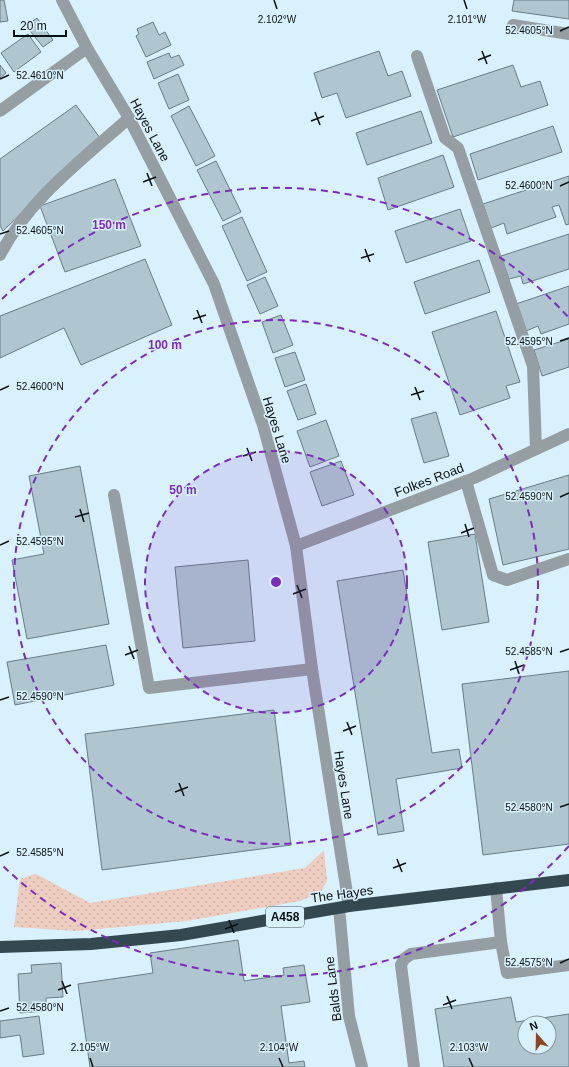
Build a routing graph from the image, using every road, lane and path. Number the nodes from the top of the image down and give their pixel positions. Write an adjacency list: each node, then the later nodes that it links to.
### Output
1 (62, 0): 4 (street, Hayes Lane)
2 (513, 25): 3 (street)
3 (569, 34)
4 (87, 48): 6 (street); 7 (street, Hayes Lane)
5 (417, 56): 10 (street)
6 (0, 111)
7 (129, 118): 8 (street); 13 (street, Hayes Lane)
8 (0, 256)
9 (569, 434): 10 (street, Folkes Road)
10 (536, 449): 11 (street, Folkes Road)
11 (466, 481): 13 (street, Folkes Road); 14 (street)
12 (114, 495): 15 (street)
13 (296, 546): 15 (street, Hayes Lane)
14 (569, 559)
15 (312, 669): 18 (street, Hayes Lane)
16 (569, 880): 17 (highway, The Hayes / A458)
17 (496, 888): 18 (highway, The Hayes / A458); 19 (street)
18 (344, 907): 20 (highway, The Hayes / A458); 22 (street, Balds Lane)
19 (500, 942): 21 (street); 23 (street)
20 (0, 948)
21 (569, 965)
22 (362, 1067)
23 (414, 1067)

